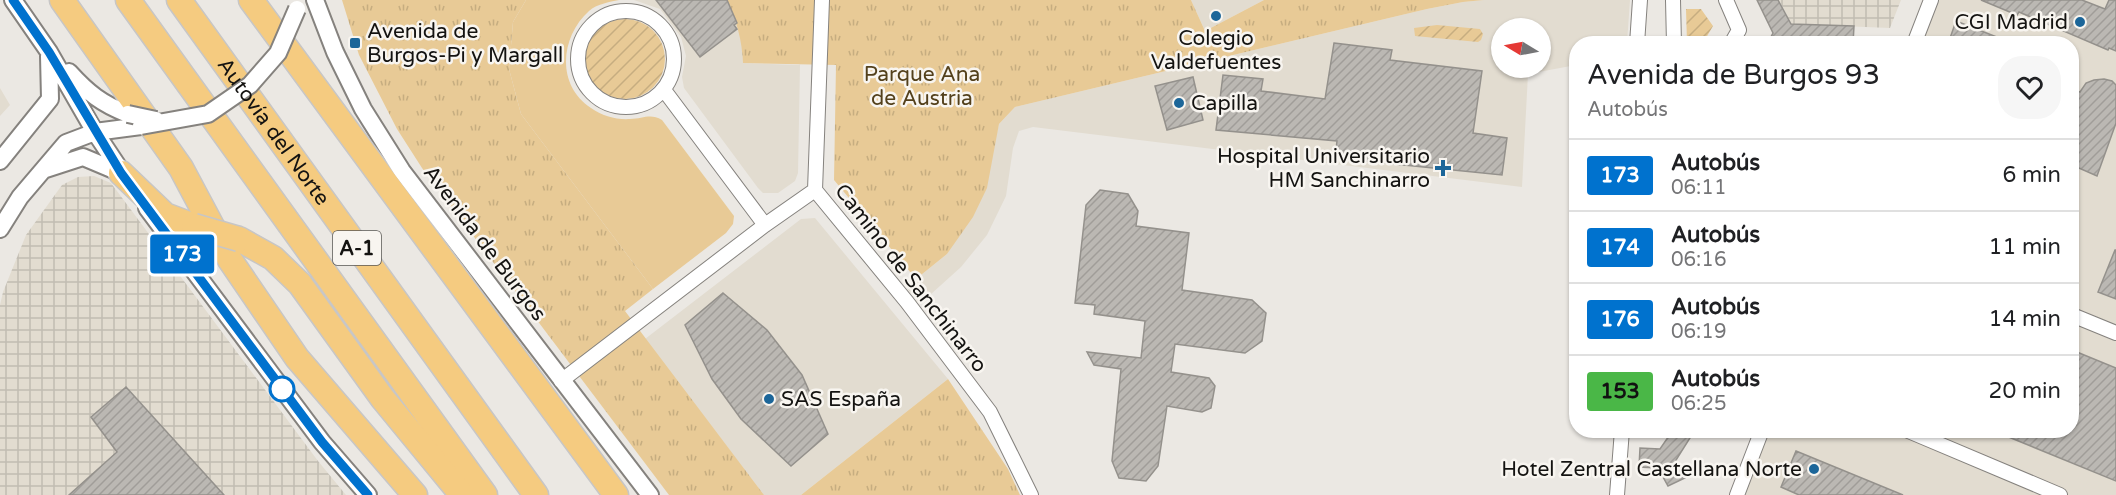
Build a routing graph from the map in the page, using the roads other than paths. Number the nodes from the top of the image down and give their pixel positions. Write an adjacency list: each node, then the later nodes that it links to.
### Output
1 (13, 0): 17 (street)
2 (62, 0): 34 (highway)
3 (128, 0): 36 (highway, Autovía del Norte / A-1)
4 (179, 0): 37 (highway, Autovía del Norte / A-1)
5 (251, 0): 38 (highway)
6 (315, 0): 29 (street, Avenida de Burgos)
7 (822, 0): 24 (street, Camino de Sanchinarro)
8 (1640, 0): 13 (street)
9 (1672, 0): 14 (street)
10 (1726, 0): 15 (street)
11 (1931, 0): 16 (street)
12 (298, 4): 19 (street, bridge)
13 (1638, 36)
14 (1674, 36)
15 (1736, 36)
16 (1917, 36)
17 (49, 52): 19 (street, bridge); 20 (street); 21 (street)
18 (664, 90): 18 (street); 25 (street)
19 (169, 122): 20 (street, bridge)
20 (95, 132): 22 (street); 23 (street)
21 (0, 161)
22 (42, 170): 23 (street); 26 (street)
23 (121, 173): 33 (street); 35 (highway, bridge)
24 (815, 190): 25 (street); 40 (street, Camino de Sanchinarro)
25 (765, 225): 29 (street)
26 (0, 229)
27 (2079, 318): 28 (street)
28 (2116, 333)
29 (561, 381): 39 (street, Avenida de Burgos)
30 (1621, 438): 41 (street)
31 (1758, 438): 42 (street)
32 (1925, 438): 43 (street)
33 (368, 495)
34 (416, 495)
35 (462, 495)
36 (485, 495)
37 (536, 495)
38 (616, 495)
39 (650, 495)
40 (1030, 495)
41 (1617, 495)
42 (1737, 495)
43 (2060, 495)

